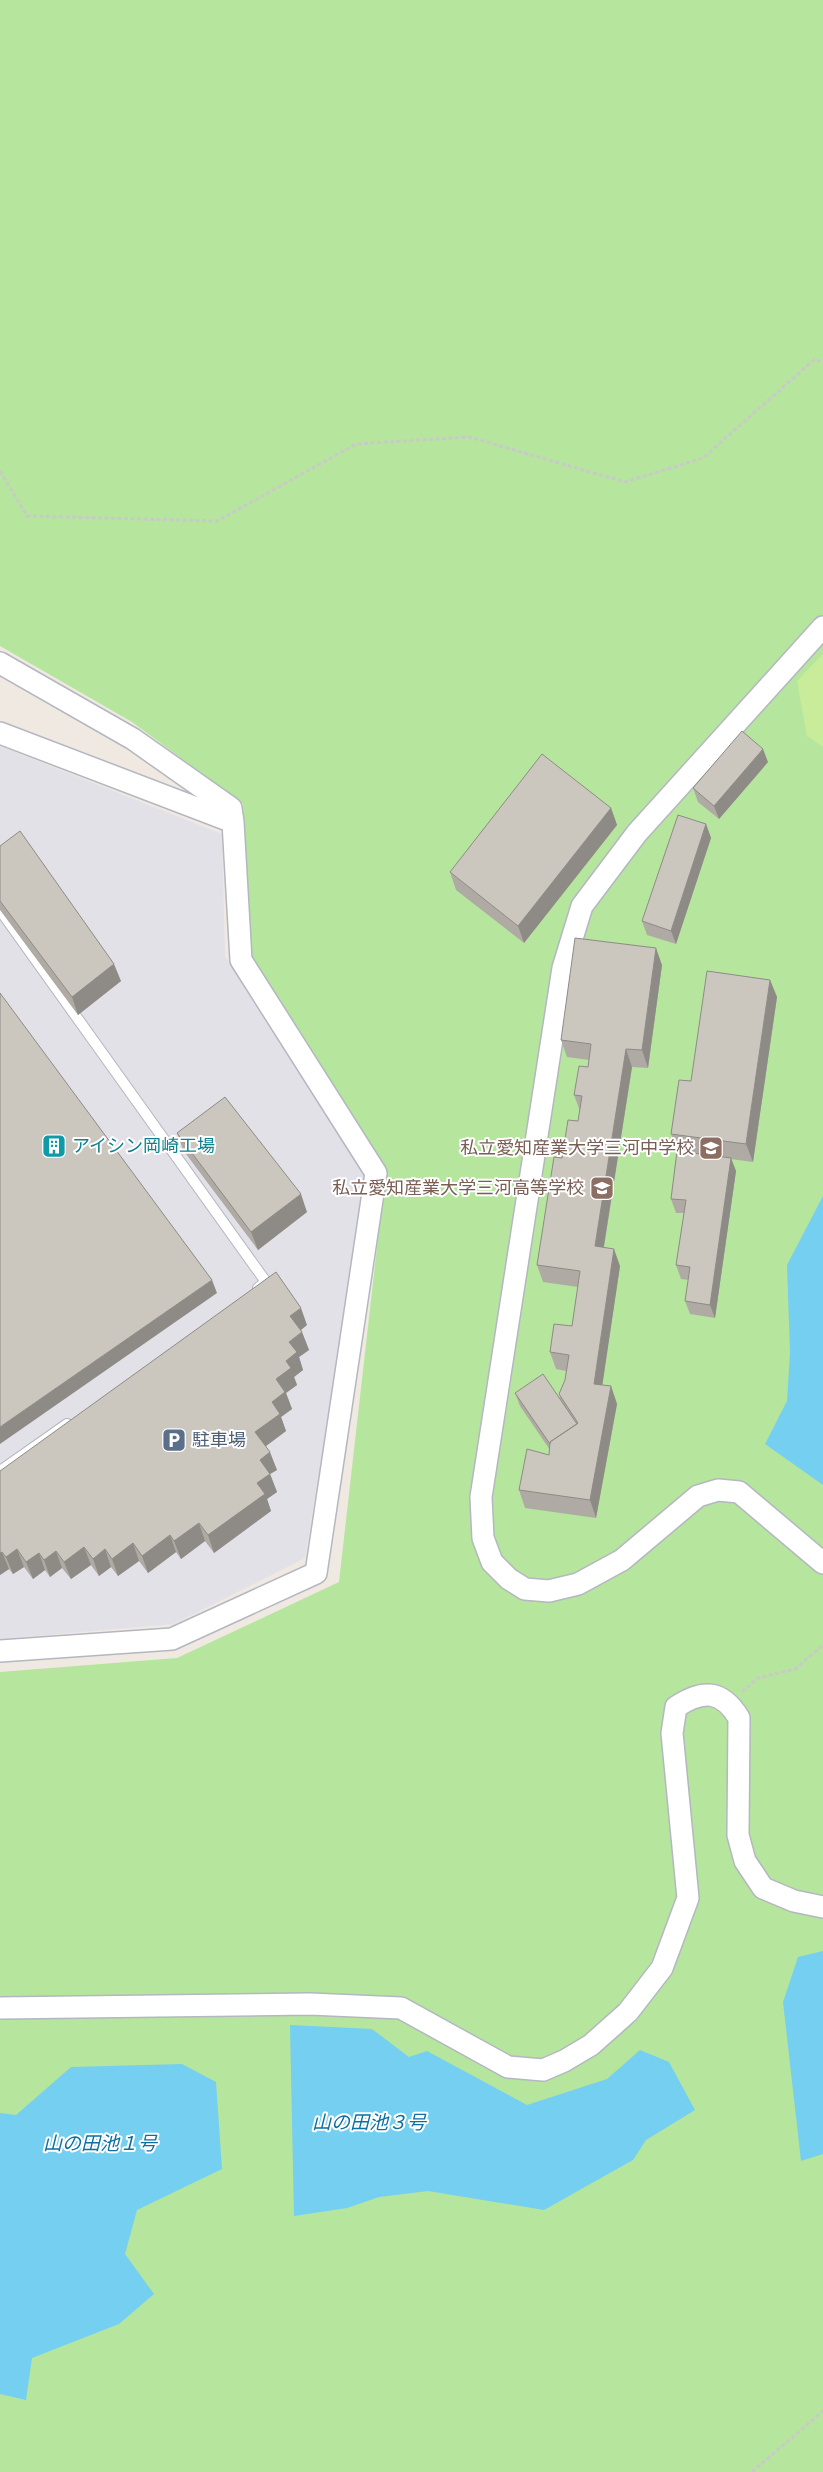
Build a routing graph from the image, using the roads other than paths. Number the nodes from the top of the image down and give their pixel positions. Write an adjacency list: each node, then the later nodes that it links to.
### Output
1 (823, 626): 9 (street)
2 (0, 663): 4 (street)
3 (0, 733): 4 (street)
4 (233, 822): 10 (street)
5 (0, 910): 6 (lane)
6 (250, 1294)
7 (73, 1419): 8 (lane)
8 (0, 1471)
9 (823, 1563)
10 (0, 1651)
11 (823, 1907): 12 (street)
12 (0, 2008)

